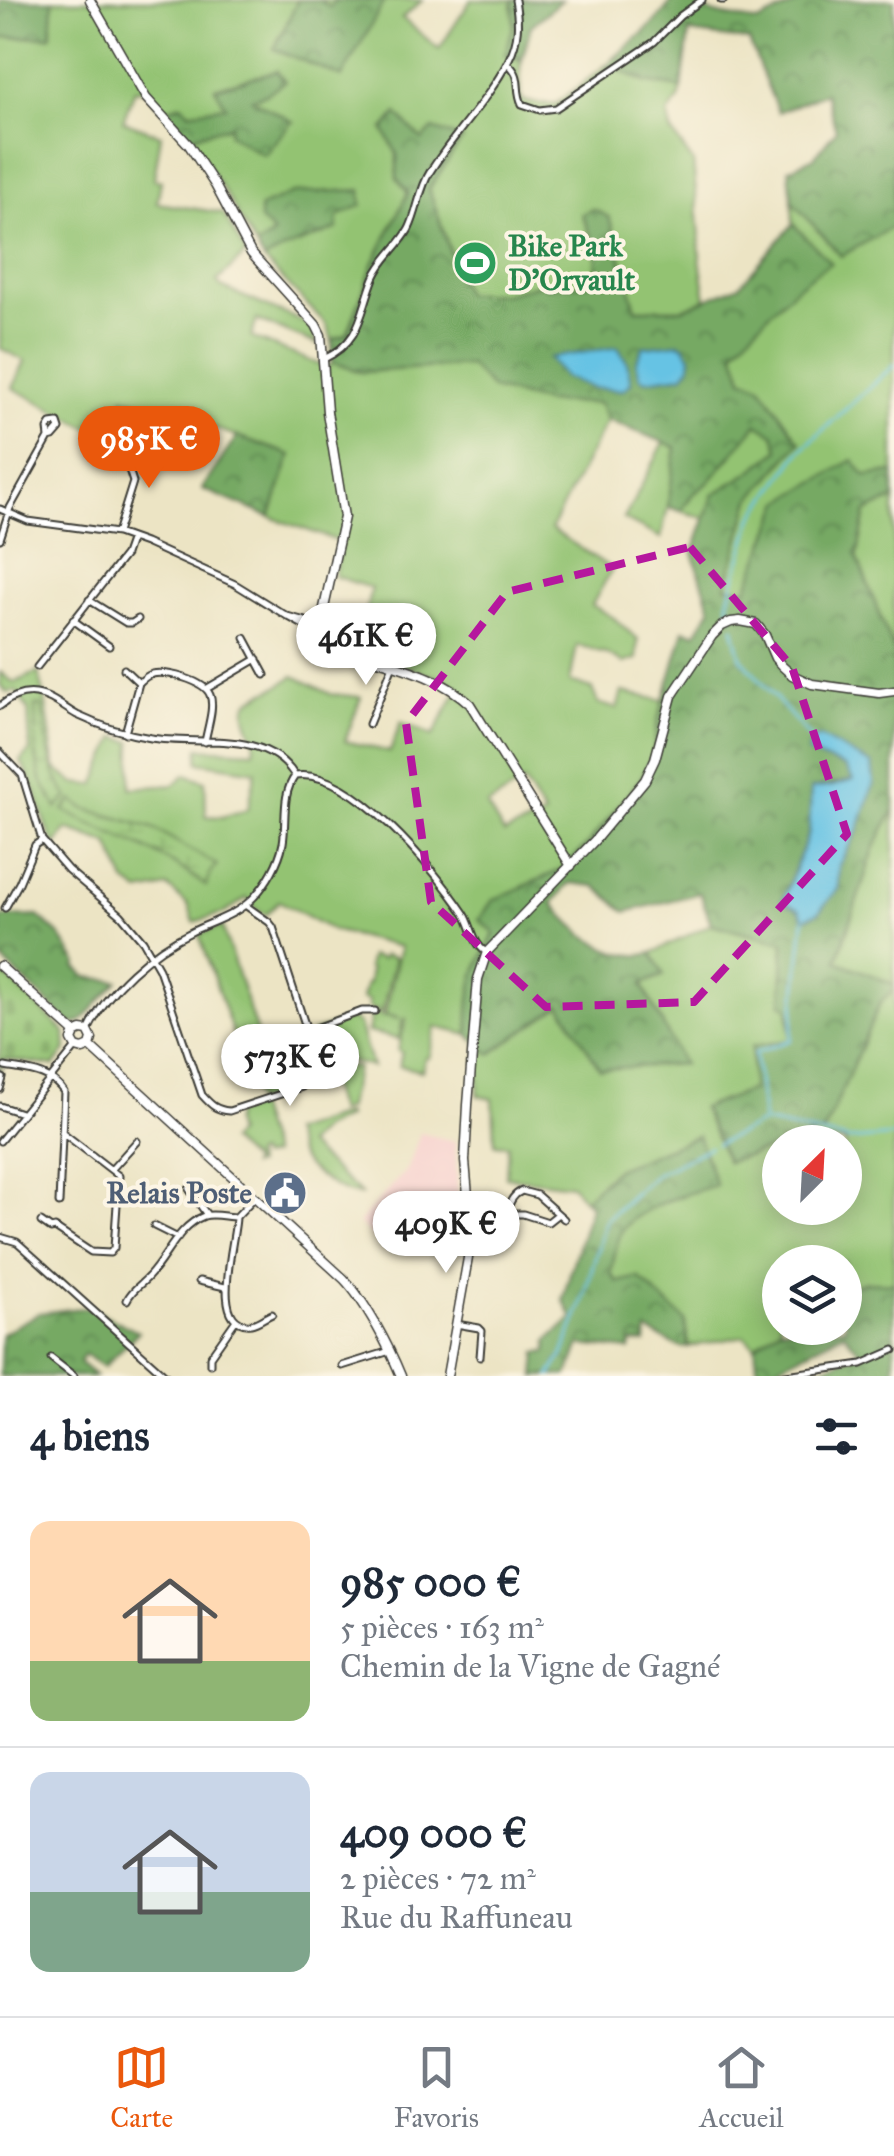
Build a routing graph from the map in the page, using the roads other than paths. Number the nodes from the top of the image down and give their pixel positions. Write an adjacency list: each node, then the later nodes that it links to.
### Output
1 (90, 0): 5 (street)
2 (515, 0): 4 (street)
3 (702, 0): 4 (street)
4 (507, 64): 5 (street)
5 (324, 359): 16 (street)
6 (49, 438): 9 (street)
7 (121, 445): 10 (street)
8 (0, 509): 9 (street)
9 (8, 513): 10 (street); 12 (street)
10 (117, 534): 11 (street)
11 (131, 538): 13 (street); 16 (street)
12 (0, 539)
13 (89, 600): 14 (street); 15 (street)
14 (73, 620): 18 (street); 21 (street)
15 (138, 620)
16 (321, 628): 20 (street)
17 (245, 638): 19 (street)
18 (109, 646)
19 (257, 660): 23 (street); 25 (street)
20 (393, 665): 28 (street); 34 (street)
21 (37, 668)
22 (124, 669): 24 (street)
23 (266, 675)
24 (139, 683): 25 (street); 29 (street)
25 (206, 689): 30 (street)
26 (894, 691): 34 (street)
27 (0, 706): 29 (street)
28 (369, 724)
29 (126, 733): 30 (street)
30 (205, 742): 32 (street)
31 (0, 752): 33 (street)
32 (295, 776): 35 (street); 37 (street)
33 (42, 840): 36 (street); 38 (street)
34 (571, 866): 37 (street)
35 (245, 905): 38 (street); 41 (street)
36 (5, 908)
37 (486, 952): 62 (street)
38 (152, 957): 41 (street); 42 (street)
39 (0, 966): 43 (street)
40 (374, 1011): 41 (street)
41 (308, 1031)
42 (88, 1032): 43 (street); 44 (street)
43 (75, 1033): 45 (street)
44 (90, 1046): 45 (street); 57 (street)
45 (76, 1047): 48 (street)
46 (5, 1067): 48 (street)
47 (0, 1077): 49 (street)
48 (51, 1078): 51 (street); 52 (street)
49 (0, 1089)
50 (0, 1106): 51 (street)
51 (22, 1113): 53 (street)
52 (62, 1132): 55 (street); 58 (street)
53 (0, 1140)
54 (137, 1140): 55 (street)
55 (111, 1170): 63 (street)
56 (189, 1189): 60 (street)
57 (254, 1198): 61 (street); 74 (street)
58 (59, 1203)
59 (506, 1214): 59 (street); 62 (street)
60 (207, 1215): 61 (street); 66 (street)
61 (236, 1217): 68 (street)
62 (470, 1219): 72 (street)
63 (41, 1222)
64 (154, 1226): 66 (street)
65 (0, 1237): 80 (street)
66 (178, 1238): 69 (street)
67 (198, 1281): 68 (street)
68 (226, 1287): 71 (street)
69 (127, 1300)
70 (272, 1314): 71 (street)
71 (236, 1320): 77 (street)
72 (456, 1324): 76 (street); 82 (street)
73 (894, 1350): 83 (street)
74 (390, 1351): 78 (street); 81 (street)
75 (50, 1358): 79 (street)
76 (480, 1358)
77 (210, 1364)
78 (342, 1366)
79 (74, 1376)
80 (166, 1376)
81 (401, 1376)
82 (447, 1376)
83 (779, 1376)

